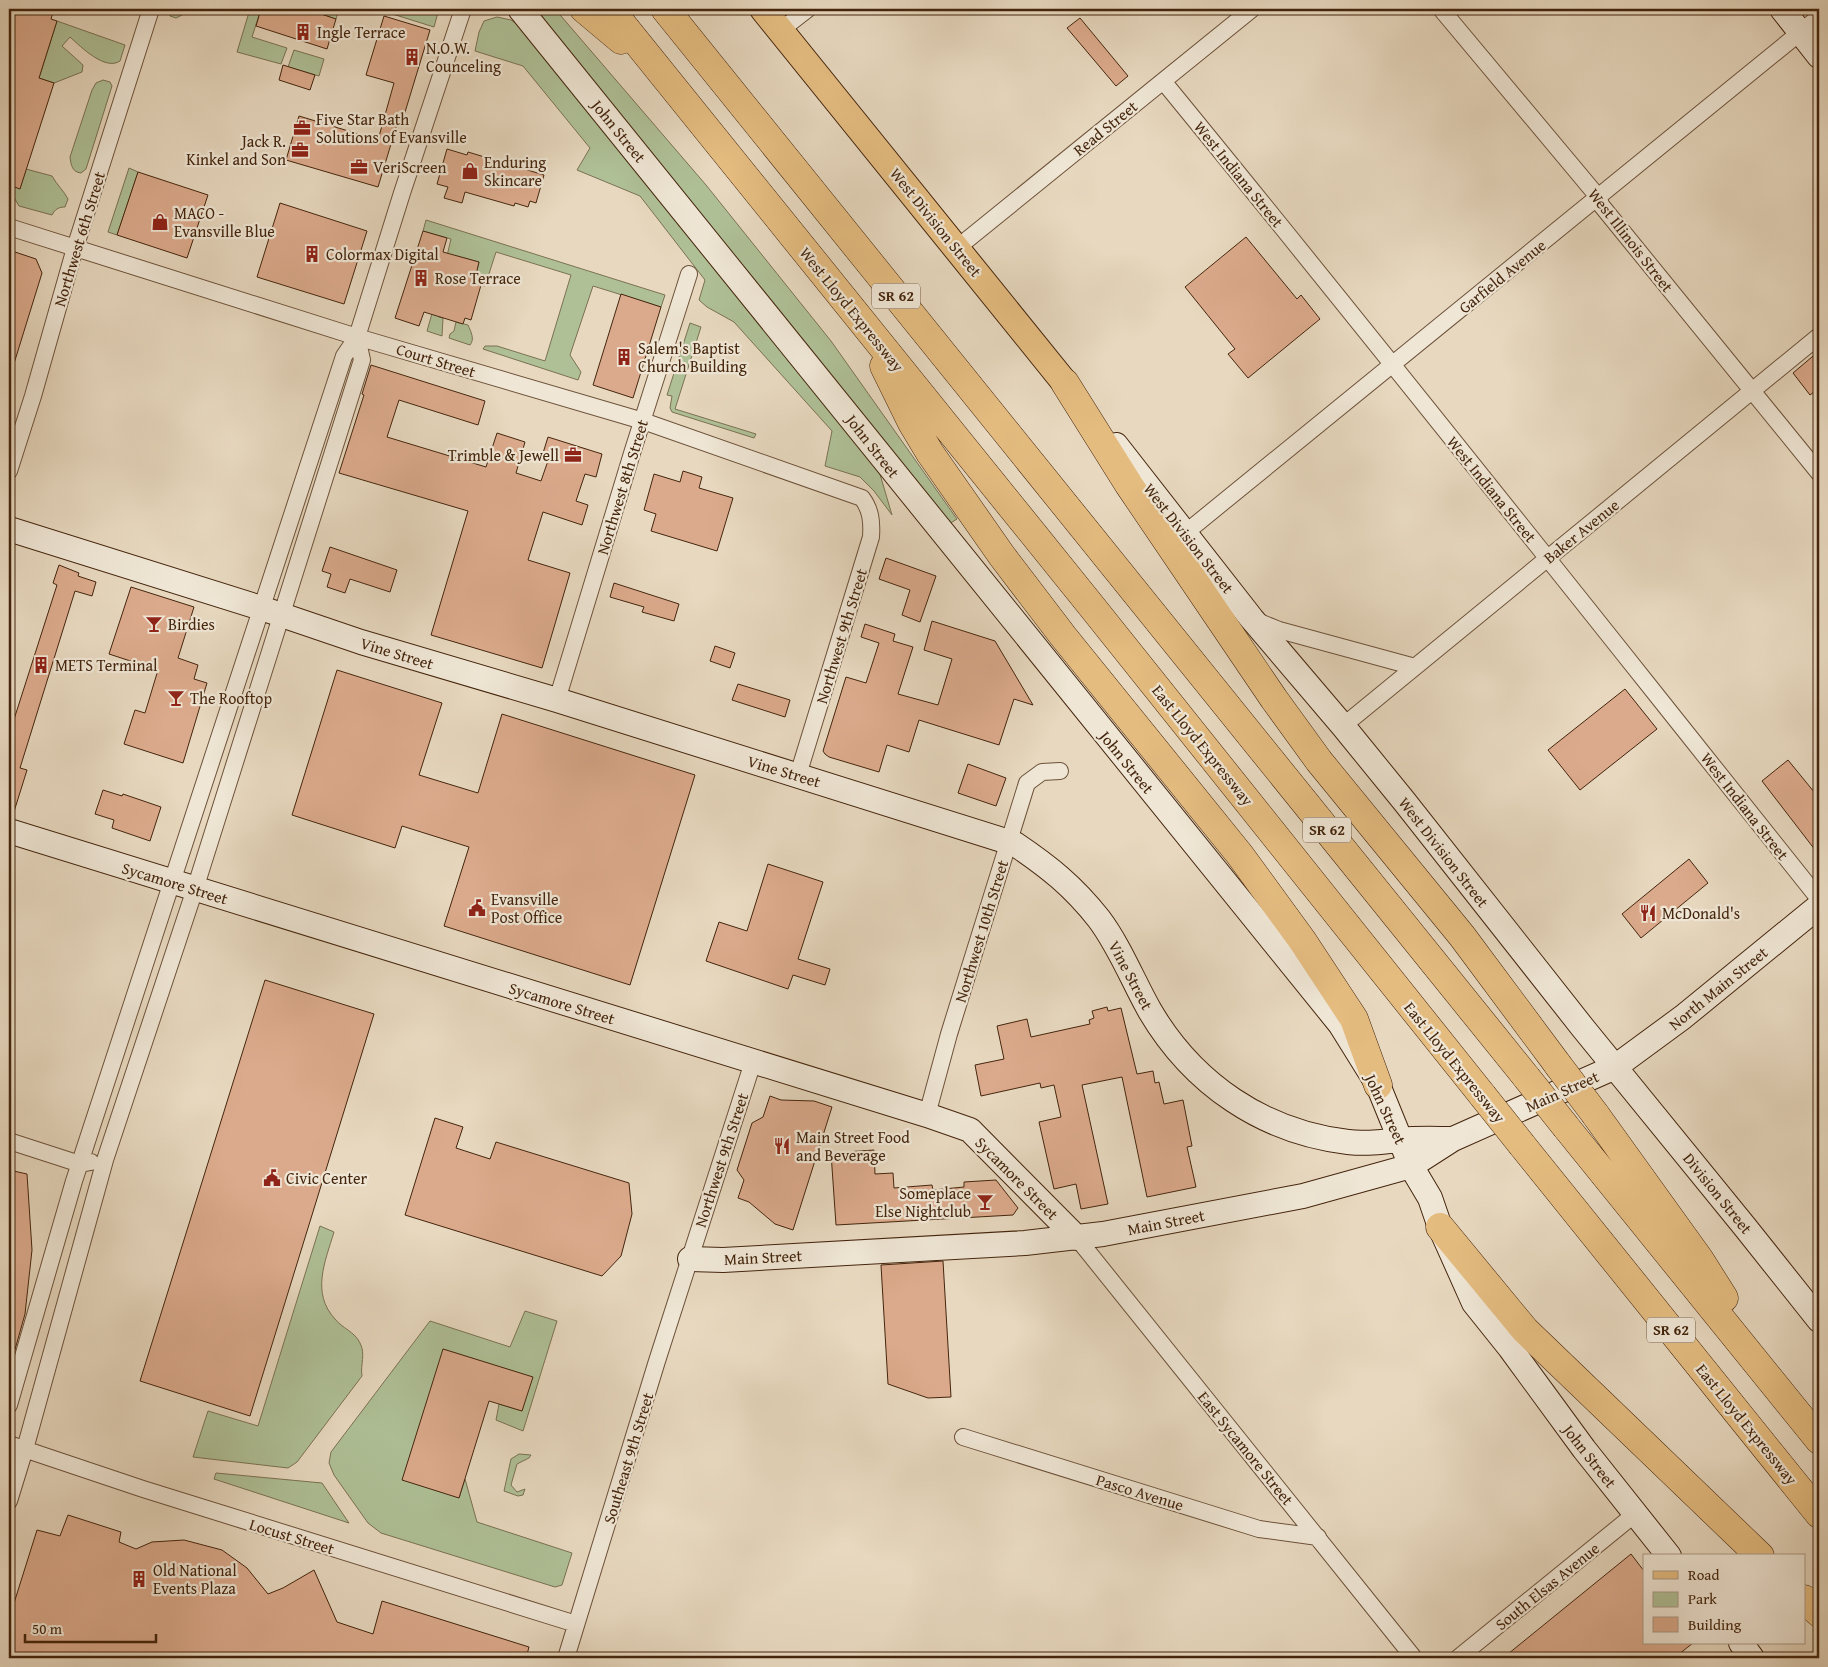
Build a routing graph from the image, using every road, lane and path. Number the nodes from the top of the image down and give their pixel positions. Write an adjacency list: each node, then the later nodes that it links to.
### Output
1 (151, 9): 20 (street, Northwest 6th Street)
2 (463, 9): 25 (street)
3 (520, 9): 51 (main road, John Street)
4 (584, 9): 16 (highway)
5 (610, 9): 16 (highway, West Lloyd Expressway / SR 62)
6 (665, 9): 64 (highway, SR 62, bridge)
7 (763, 9): 13 (main road, West Division Street)
8 (808, 9): 13 (street)
9 (1252, 9): 17 (street, Read Street)
10 (1440, 9): 18 (street, West Illinois Street)
11 (1782, 9): 14 (main road)
12 (1819, 17): 14 (street, Garfield Avenue)
13 (780, 30): 21 (main road, West Division Street)
14 (1801, 33): 15 (main road); 18 (street, Garfield Avenue)
15 (1819, 56)
16 (665, 76): 23 (highway, West Lloyd Expressway / SR 62)
17 (1163, 81): 21 (street, Read Street); 26 (street, West Indiana Street)
18 (1598, 198): 26 (street, Garfield Avenue); 28 (street, West Illinois Street)
19 (9, 227): 20 (street, Court Street)
20 (75, 248): 25 (street, Court Street); 30 (street, Northwest 6th Street)
21 (957, 248): 27 (main road, West Division Street)
22 (689, 274): 29 (street, Northwest 8th Street)
23 (864, 324): 36 (highway, West Lloyd Expressway / SR 62); 51 (highway)
24 (1819, 336): 28 (street, Baker Avenue)
25 (357, 337): 29 (street, Court Street); 37 (street)
26 (1393, 364): 34 (street, Garfield Avenue); 35 (street, West Indiana Street)
27 (1065, 383): 34 (main road, West Division Street); 64 (highway, bridge)
28 (1752, 391): 31 (street, West Illinois Street); 35 (street, Baker Avenue)
29 (643, 421): 32 (street, Court Street); 40 (street, Northwest 8th Street)
30 (9, 471)
31 (1819, 473)
32 (862, 498): 43 (street, Northwest 9th Street)
33 (9, 529): 37 (main road, Vine Street)
34 (1184, 534): 38 (main road, West Division Street)
35 (1548, 558): 39 (street, Baker Avenue); 47 (street, West Indiana Street)
36 (1093, 608): 71 (highway, East Lloyd Expressway / SR 62, bridge)
37 (271, 611): 40 (main road, Vine Street); 46 (street); 46 (street)
38 (1252, 619): 39 (street); 41 (main road, West Division Street)
39 (1415, 667): 41 (street, Baker Avenue)
40 (557, 700): 43 (main road, Vine Street)
41 (1343, 726): 50 (main road, West Division Street)
42 (1060, 771): 45 (street, Northwest 10th Street)
43 (798, 775): 45 (main road, Vine Street)
44 (9, 831): 46 (main road, Sycamore Street)
45 (1009, 842): 52 (street, Northwest 10th Street); 54 (main road, Vine Street)
46 (184, 885): 49 (main road, Sycamore Street); 56 (street); 57 (street)
47 (1819, 899)
48 (1819, 906): 50 (main road, North Main Street)
49 (752, 1062): 52 (main road, Sycamore Street); 61 (street, Northwest 9th Street)
50 (1615, 1067): 53 (main road, Main Street); 62 (main road, Division Street)
51 (1378, 1085): 54 (main road, John Street)
52 (927, 1115): 60 (main road, Sycamore Street)
53 (1453, 1139): 54 (main road, Vine Street); 58 (main road, Main Street)
54 (1400, 1140): 58 (main road, John Street)
55 (9, 1141): 57 (street)
56 (105, 1160): 57 (street); 68 (street)
57 (80, 1164): 63 (street)
58 (1411, 1166): 59 (main road, John Street); 60 (main road, Main Street)
59 (1440, 1227): 70 (main road, John Street); 74 (highway)
60 (1077, 1238): 61 (main road, Main Street); 72 (street, East Sycamore Street)
61 (690, 1259): 77 (street, Southeast 9th Street)
62 (1819, 1320)
63 (9, 1405)
64 (1792, 1405): 66 (highway, SR 62)
65 (963, 1437): 72 (street, Pasco Avenue)
66 (1819, 1440)
67 (9, 1444): 68 (street, Locust Street)
68 (25, 1449): 69 (street); 77 (street, Locust Street)
69 (9, 1501)
70 (1635, 1514): 73 (main road, John Street); 81 (street, South Elsas Avenue)
71 (1819, 1514)
72 (1318, 1537): 80 (street, East Sycamore Street)
73 (1667, 1554)
74 (1758, 1554)
75 (1806, 1601): 76 (highway)
76 (1819, 1614)
77 (576, 1624): 79 (street, Southeast 9th Street)
78 (1741, 1644): 82 (main road)
79 (566, 1658)
80 (1414, 1658)
81 (1458, 1658)
82 (1752, 1658)

